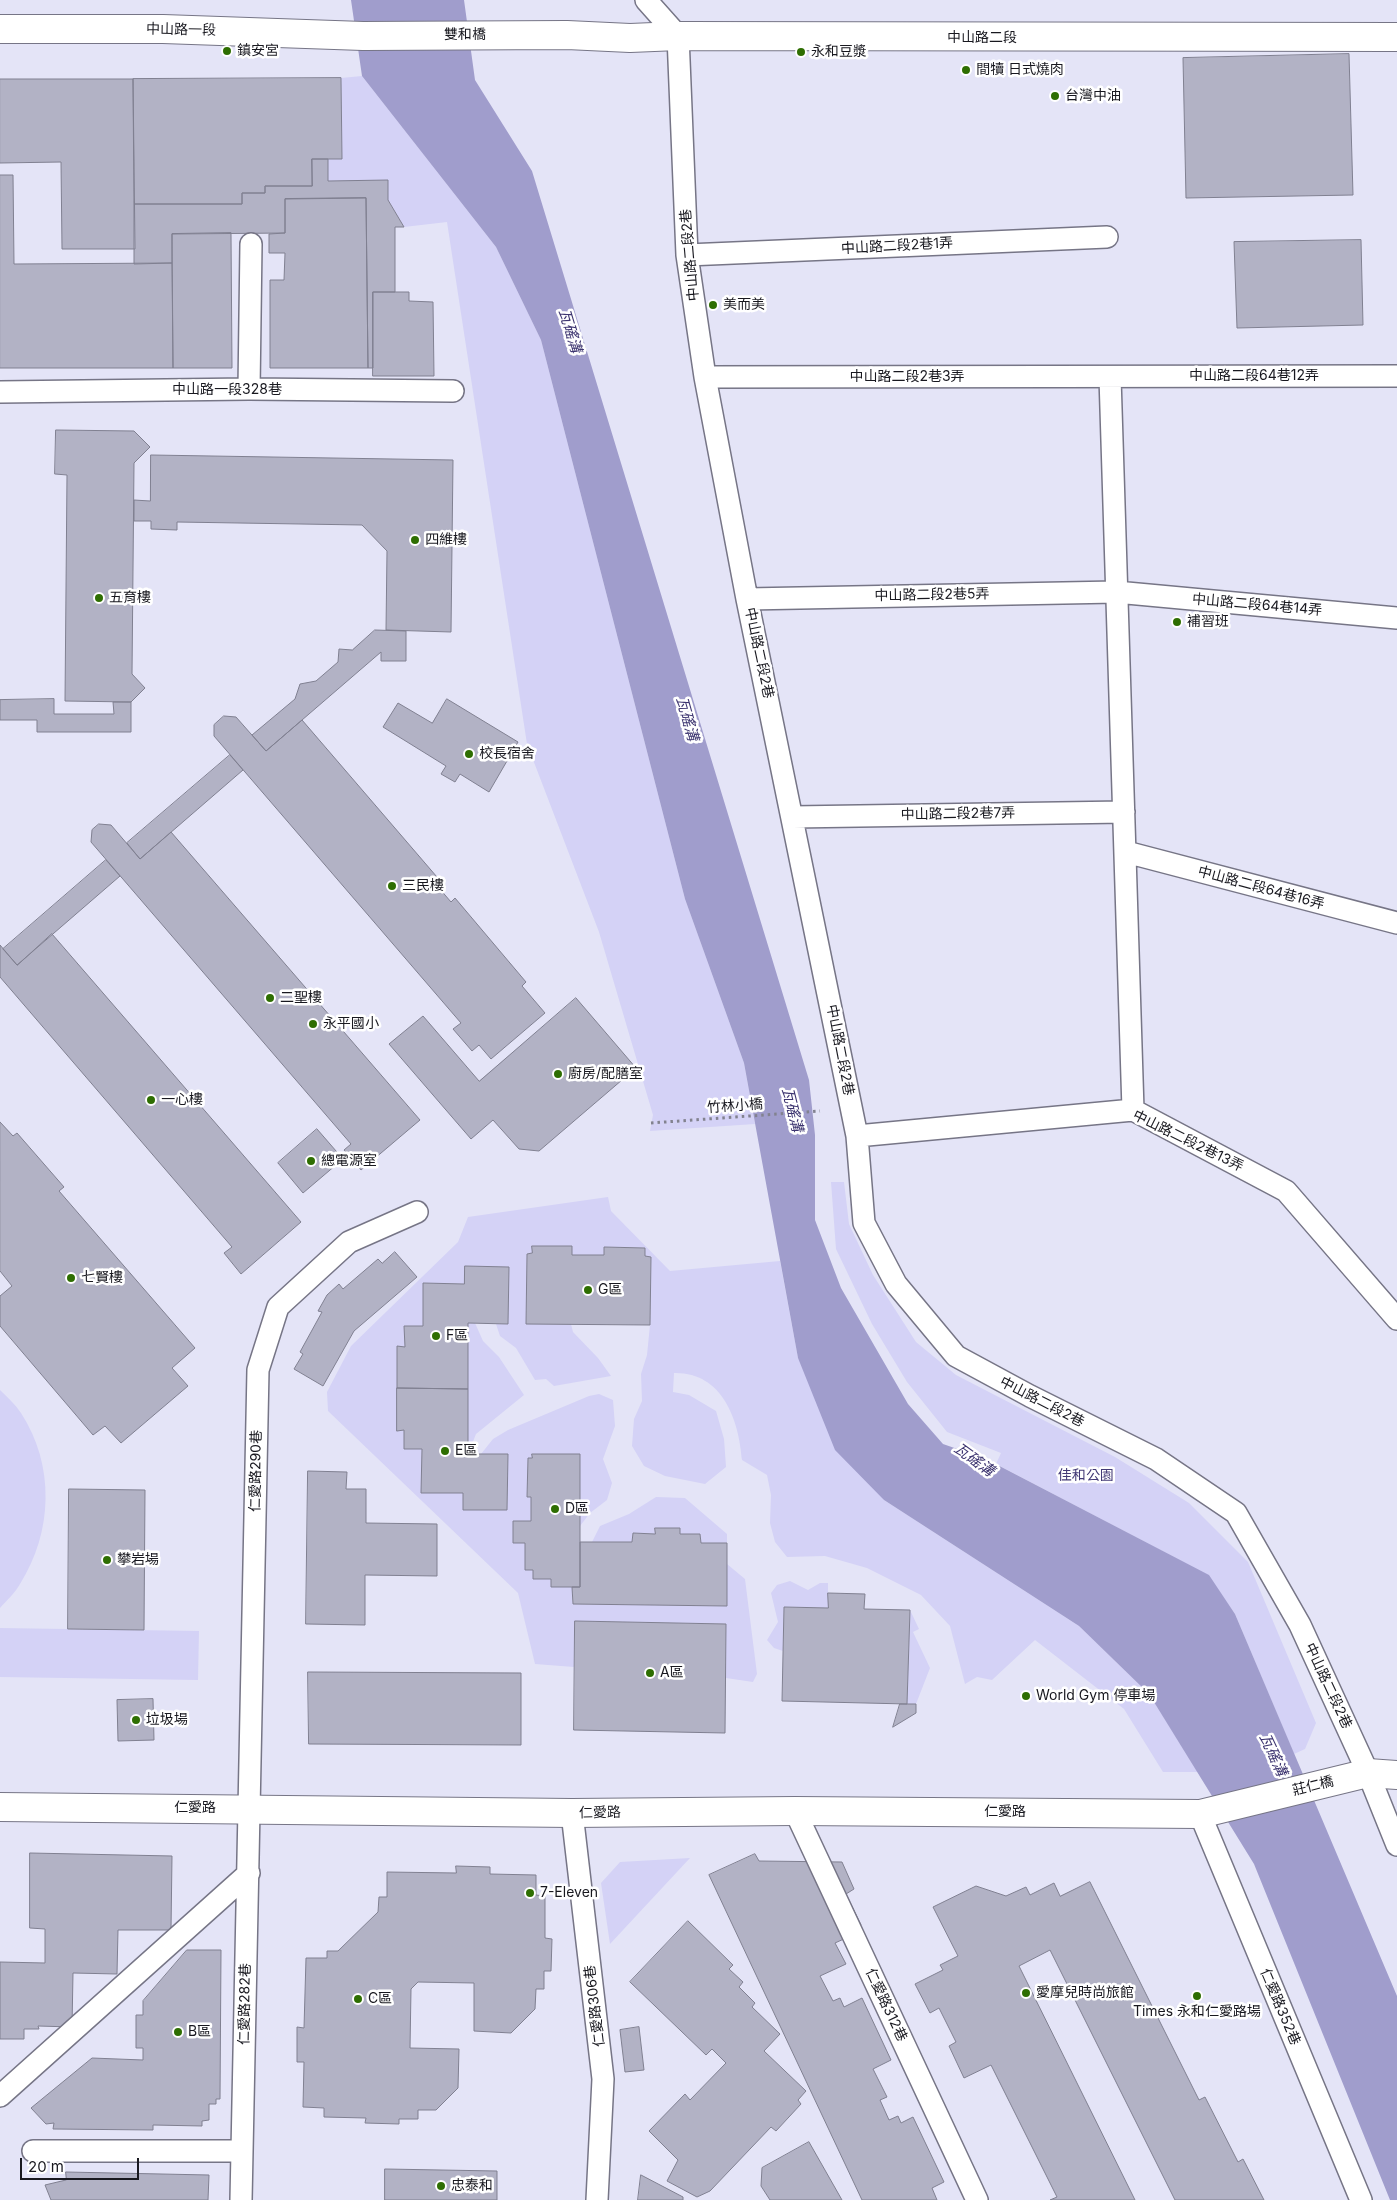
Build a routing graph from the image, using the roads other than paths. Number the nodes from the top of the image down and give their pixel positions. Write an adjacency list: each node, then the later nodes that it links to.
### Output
1 (646, 0): 5 (lane)
2 (0, 29): 4 (street, 中山路一段)
3 (567, 35): 4 (street, 雙和橋); 5 (street, 中山路二段)
4 (363, 36)
5 (678, 36): 6 (street, 中山路二段); 9 (lane, 中山路二段2巷)
6 (1397, 37)
7 (1108, 237): 9 (lane, 中山路二段2巷1弄)
8 (251, 244): 13 (lane)
9 (687, 255): 12 (lane, 中山路二段2巷)
10 (1110, 376): 11 (lane, 中山路二段64巷12弄); 12 (lane, 中山路二段2巷3弄); 16 (lane)
11 (1397, 376)
12 (704, 377): 17 (lane, 中山路二段2巷)
13 (249, 389): 14 (lane, 中山路一段328巷); 15 (lane, 中山路一段328巷)
14 (453, 391)
15 (0, 392)
16 (1116, 592): 17 (lane, 中山路二段2巷5弄); 18 (lane, 中山路二段64巷14弄); 19 (lane)
17 (747, 599): 20 (lane, 中山路二段2巷)
18 (1397, 618)
19 (1124, 812): 20 (lane, 中山路二段2巷7弄); 21 (lane)
20 (793, 817): 24 (lane, 中山路二段2巷)
21 (1126, 852): 22 (lane, 中山路二段64巷16弄); 23 (lane)
22 (1397, 923)
23 (1133, 1110): 24 (lane, 中山路二段2巷13弄); 26 (lane, 中山路二段2巷13弄)
24 (857, 1136): 27 (lane, 中山路二段2巷)
25 (418, 1212): 30 (lane, 仁愛路290巷)
26 (1397, 1319)
27 (1368, 1772): 28 (street, 莊仁橋); 33 (street, 莊仁橋); 34 (lane, 中山路二段2巷)
28 (1397, 1775)
29 (0, 1808): 30 (street, 仁愛路)
30 (248, 1809): 32 (street, 仁愛路); 35 (lane, 仁愛路282巷)
31 (795, 1811): 32 (street, 仁愛路); 33 (street, 仁愛路); 41 (lane, 仁愛路312巷)
32 (572, 1813): 40 (lane, 仁愛路306巷)
33 (1200, 1814): 42 (lane, 仁愛路352巷)
34 (1397, 1846)
35 (248, 1873): 36 (lane); 37 (lane, 仁愛路282巷)
36 (0, 2096)
37 (241, 2150): 38 (lane); 39 (lane, 仁愛路282巷)
38 (33, 2151)
39 (241, 2200)
40 (597, 2200)
41 (978, 2200)
42 (1361, 2200)

